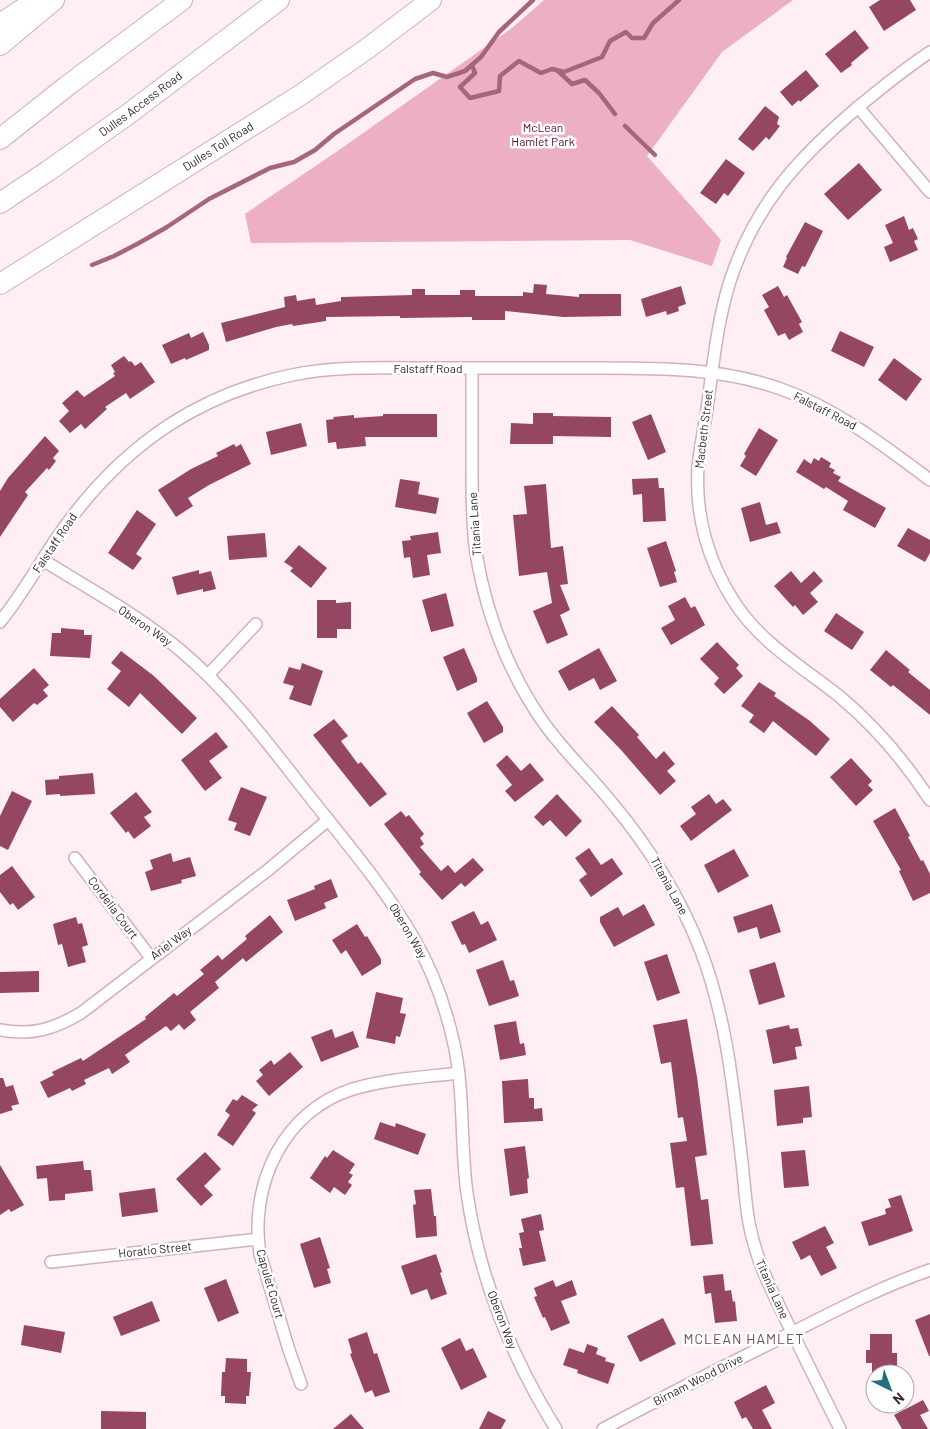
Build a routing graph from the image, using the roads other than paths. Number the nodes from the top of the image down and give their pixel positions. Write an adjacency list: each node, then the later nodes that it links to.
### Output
1 (37, 0): 6 (highway)
2 (54, 0): 7 (highway)
3 (182, 0): 9 (highway)
4 (279, 0): 14 (highway, Dulles Access Road)
5 (431, 0): 15 (highway, Dulles Toll Road)
6 (0, 24)
7 (0, 45)
8 (930, 52): 10 (street, Macbeth Street)
9 (67, 86): 11 (highway); 12 (highway)
10 (858, 107): 13 (street); 19 (street, Macbeth Street)
11 (0, 127)
12 (0, 138)
13 (930, 192)
14 (0, 203)
15 (65, 242): 16 (highway); 17 (highway, Dulles Toll Road)
16 (0, 277)
17 (0, 284)
18 (472, 368): 19 (street, Falstaff Road); 21 (street, Falstaff Road); 34 (street, Titania Lane)
19 (712, 372): 20 (street, Falstaff Road); 25 (street, Macbeth Street)
20 (930, 480)
21 (43, 560): 22 (street, Falstaff Road); 24 (street, Oberon Way)
22 (0, 622)
23 (256, 624): 24 (street)
24 (208, 675): 26 (street, Oberon Way)
25 (930, 800)
26 (328, 820): 28 (street, Ariel Way); 30 (street, Oberon Way)
27 (75, 858): 28 (street, Cordelia Court)
28 (151, 958): 29 (street, Ariel Way)
29 (0, 1030)
30 (459, 1073): 31 (street, Capulet Court); 36 (street, Oberon Way)
31 (258, 1239): 32 (street, Horatio Street); 35 (street, Capulet Court)
32 (51, 1262)
33 (930, 1270): 34 (street, Birnam Wood Drive)
34 (792, 1332): 37 (street, Birnam Wood Drive); 38 (street, Titania Lane)
35 (301, 1384)
36 (556, 1429)
37 (603, 1429)
38 (840, 1429)

